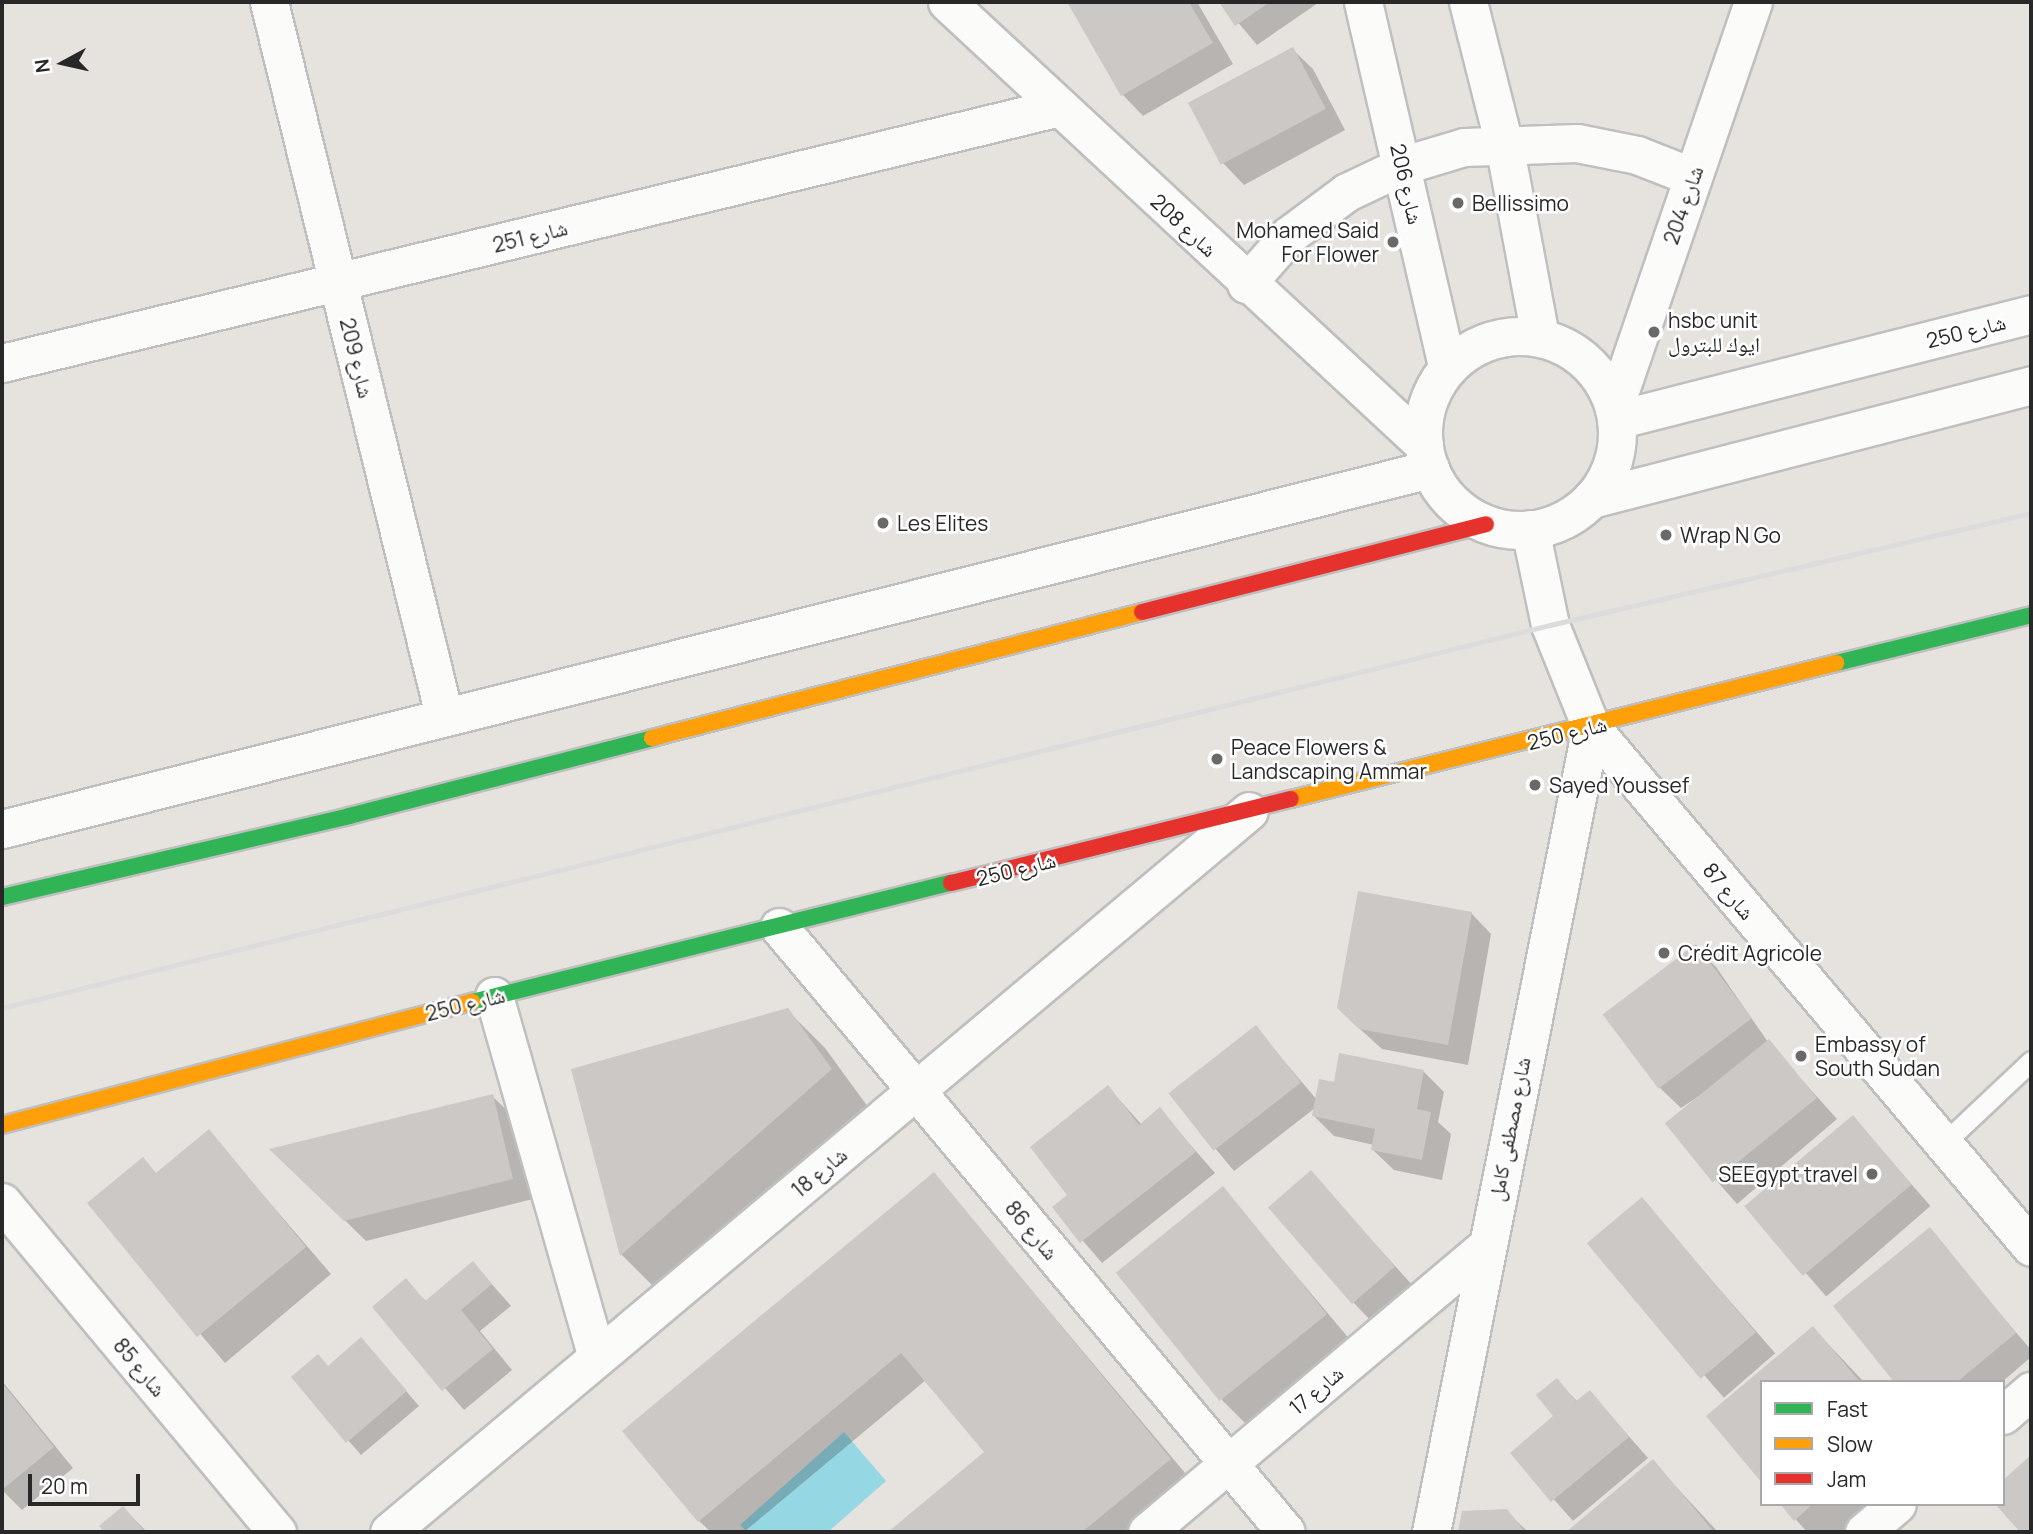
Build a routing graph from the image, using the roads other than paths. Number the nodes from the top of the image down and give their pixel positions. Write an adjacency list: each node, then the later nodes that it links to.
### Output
1 (269, 2): 10 (street, شارع 209)
2 (947, 2): 6 (street, شارع 208)
3 (1363, 2): 8 (street, شارع 206)
4 (1468, 2): 7 (street)
5 (1753, 2): 9 (street, شارع 204)
6 (1059, 107): 10 (street, شارع 251); 11 (street, شارع 208)
7 (1504, 144): 8 (street); 9 (street); 13 (street)
8 (1404, 165): 11 (street); 15 (street, شارع 206)
9 (1693, 177): 17 (street, شارع 204)
10 (338, 282): 14 (street, شارع 251); 23 (street, شارع 209)
11 (1246, 284): 18 (street, شارع 208)
12 (2031, 314): 17 (street, شارع 250)
13 (1540, 337): 15 (street); 17 (street)
14 (2, 363)
15 (1447, 368): 18 (street)
16 (2031, 385): 19 (street)
17 (1615, 414): 19 (street)
18 (1427, 457): 20 (street); 23 (street)
19 (1591, 499): 21 (street)
20 (1486, 524): 21 (street); 27 (street)
21 (1530, 529): 24 (street, شارع 87)
22 (2031, 615): 24 (street, شارع 250)
23 (444, 715): 26 (street)
24 (1591, 727): 25 (street, شارع 250); 33 (street, شارع 87); 35 (street, شارع مصطفى كامل)
25 (1249, 811): 28 (street, شارع 250); 31 (street, شارع 18)
26 (2, 829)
27 (2, 897)
28 (779, 927): 29 (street, شارع 250); 31 (street, شارع 86)
29 (494, 996): 32 (street, شارع 250); 37 (street)
30 (2031, 1061): 33 (lane)
31 (916, 1091): 37 (street, شارع 18); 40 (street, شارع 86)
32 (2, 1125)
33 (1943, 1143): 36 (street, شارع 87)
34 (7, 1219): 42 (street, شارع 85)
35 (1485, 1247): 40 (street, شارع 17); 46 (street, شارع مصطفى كامل)
36 (2031, 1247)
37 (597, 1358): 43 (street, شارع 18)
38 (2031, 1391): 39 (street)
39 (2005, 1413)
40 (1229, 1464): 44 (street, شارع 17); 45 (street, شارع 86)
41 (1896, 1506): 47 (street)
42 (277, 1532)
43 (389, 1532)
44 (1147, 1532)
45 (1286, 1532)
46 (1431, 1532)
47 (1864, 1532)

